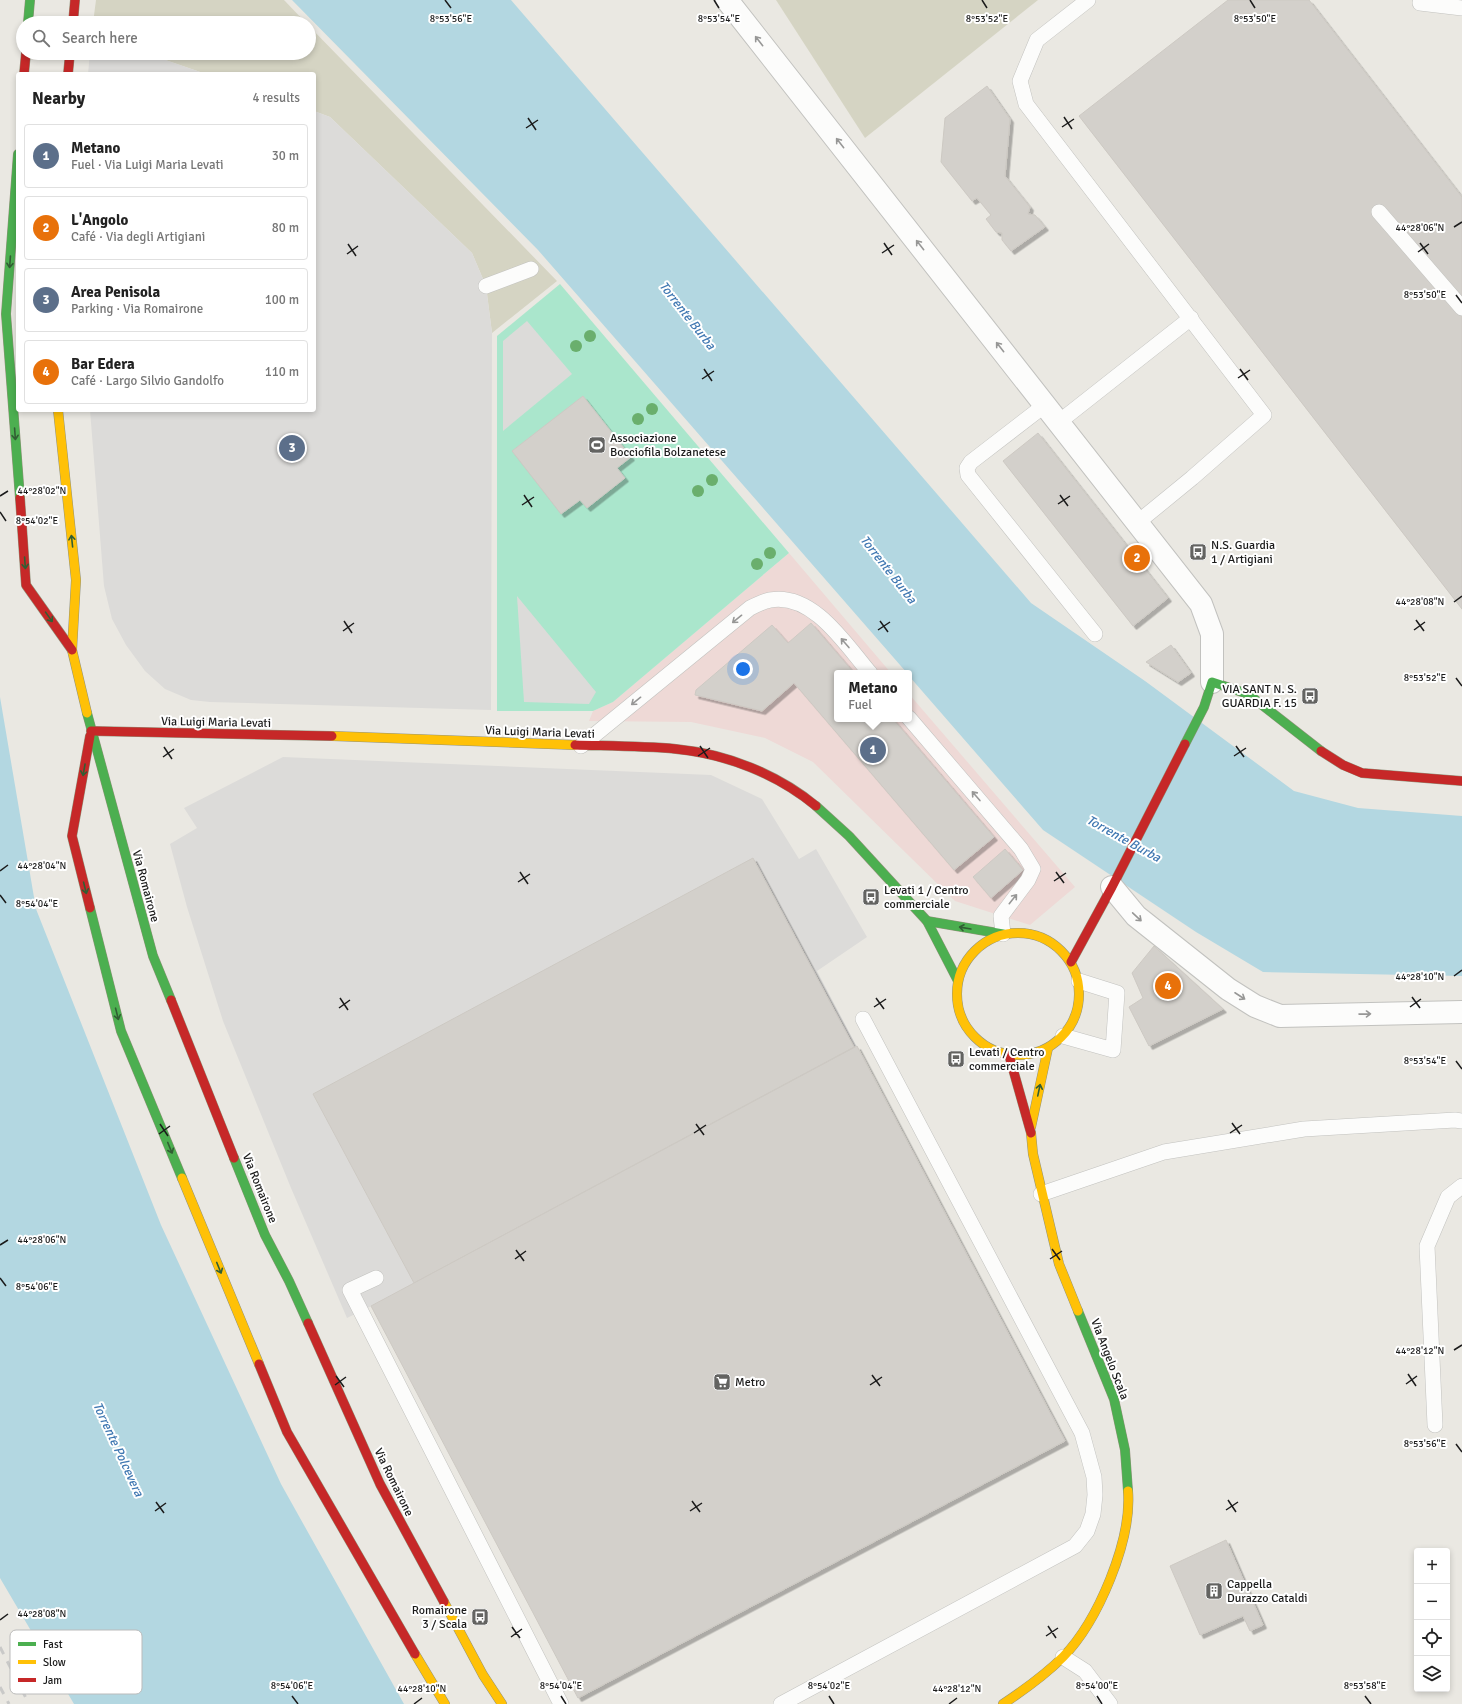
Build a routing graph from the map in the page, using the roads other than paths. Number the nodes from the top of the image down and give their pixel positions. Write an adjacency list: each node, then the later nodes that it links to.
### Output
1 (30, 0): 7 (main road)
2 (75, 0): 8 (main road)
3 (727, 0): 19 (street, one-way to 3)
4 (1088, 0): 18 (lane)
5 (1420, 3): 6 (lane)
6 (1462, 8)
7 (29, 16)
8 (74, 16)
9 (25, 60): 11 (main road)
10 (69, 60): 12 (main road)
11 (24, 72)
12 (68, 72)
13 (16, 181): 24 (main road, Via Romairone, one-way to 24)
14 (1379, 212): 17 (lane)
15 (531, 269): 16 (lane)
16 (486, 286)
17 (1462, 308)
18 (1190, 318): 21 (lane); 22 (lane)
19 (1045, 405): 21 (street); 23 (lane)
20 (58, 412): 24 (main road, Via Romairone, one-way to 20)
21 (1059, 422): 22 (street)
22 (1137, 523): 26 (street)
23 (1095, 634)
24 (72, 650): 28 (main road, Via Romairone)
25 (867, 670): 29 (lane, one-way to 29)
26 (1212, 682): 30 (main road); 31 (main road)
27 (912, 722): 33 (lane, one-way to 27)
28 (91, 731): 29 (main road, Via Luigi Maria Levati); 49 (main road, one-way to 49); 50 (main road, Via Romairone)
29 (581, 746): 32 (main road, Via Luigi Maria Levati)
30 (1462, 781)
31 (1112, 887): 34 (main road); 37 (street, one-way to 37)
32 (927, 921): 33 (main road, one-way to 32); 35 (main road, Via Luigi Maria Levati)
33 (1003, 934): 34 (main road); 35 (main road)
34 (1071, 962): 36 (main road)
35 (958, 981): 41 (main road)
36 (1079, 981): 39 (main road); 39 (lane)
37 (1462, 1012)
38 (863, 1020): 52 (lane)
39 (1063, 1036): 40 (main road)
40 (1048, 1048): 41 (main road); 43 (main road, Via Angelo Scala, one-way to 40)
41 (1008, 1055): 43 (main road, Via Angelo Scala)
42 (1462, 1121): 45 (lane)
43 (1031, 1128): 45 (main road, Via Angelo Scala)
44 (1462, 1186): 47 (lane)
45 (1042, 1194): 48 (main road, Via Angelo Scala)
46 (376, 1278): 51 (lane)
47 (1435, 1425)
48 (1063, 1657): 53 (main road, Via Angelo Scala); 54 (lane)
49 (445, 1704)
50 (502, 1704)
51 (562, 1704)
52 (781, 1704)
53 (1003, 1704)
54 (1110, 1704)

